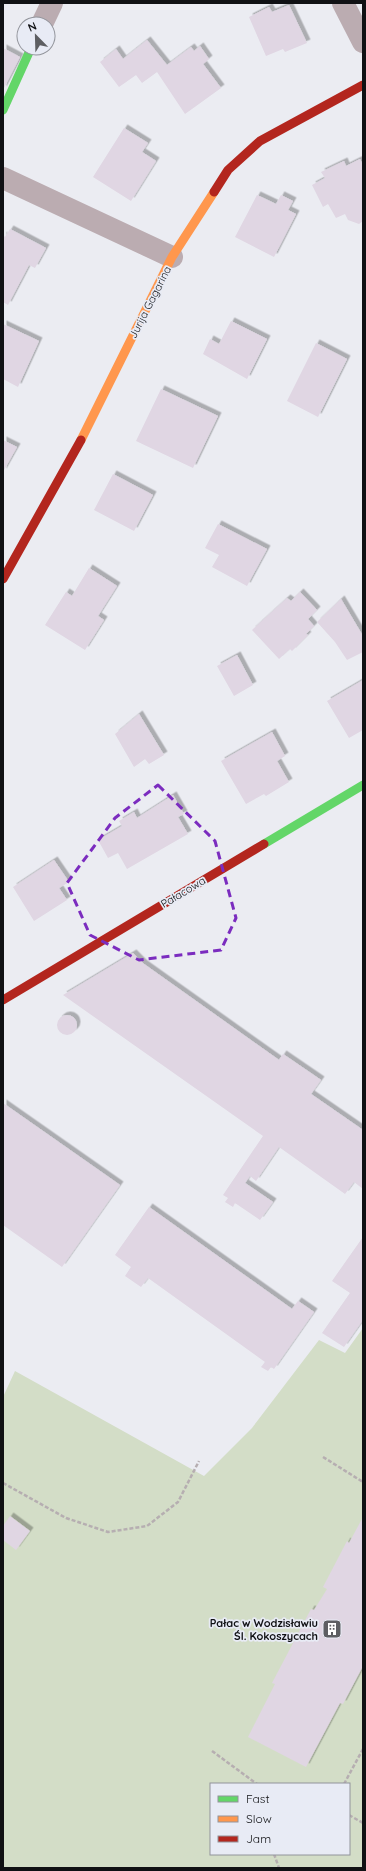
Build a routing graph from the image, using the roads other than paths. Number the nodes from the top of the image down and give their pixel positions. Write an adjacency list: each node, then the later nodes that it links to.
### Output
1 (52, 3): 3 (street)
2 (343, 3): 4 (street)
3 (46, 16)
4 (363, 42)
5 (27, 56): 7 (street)
6 (363, 85): 9 (street, Jurija Gagarina)
7 (3, 110)
8 (3, 178): 9 (street)
9 (172, 257): 10 (street, Jurija Gagarina)
10 (3, 579)
11 (363, 784): 12 (street, Pałacowa)
12 (3, 1000)

